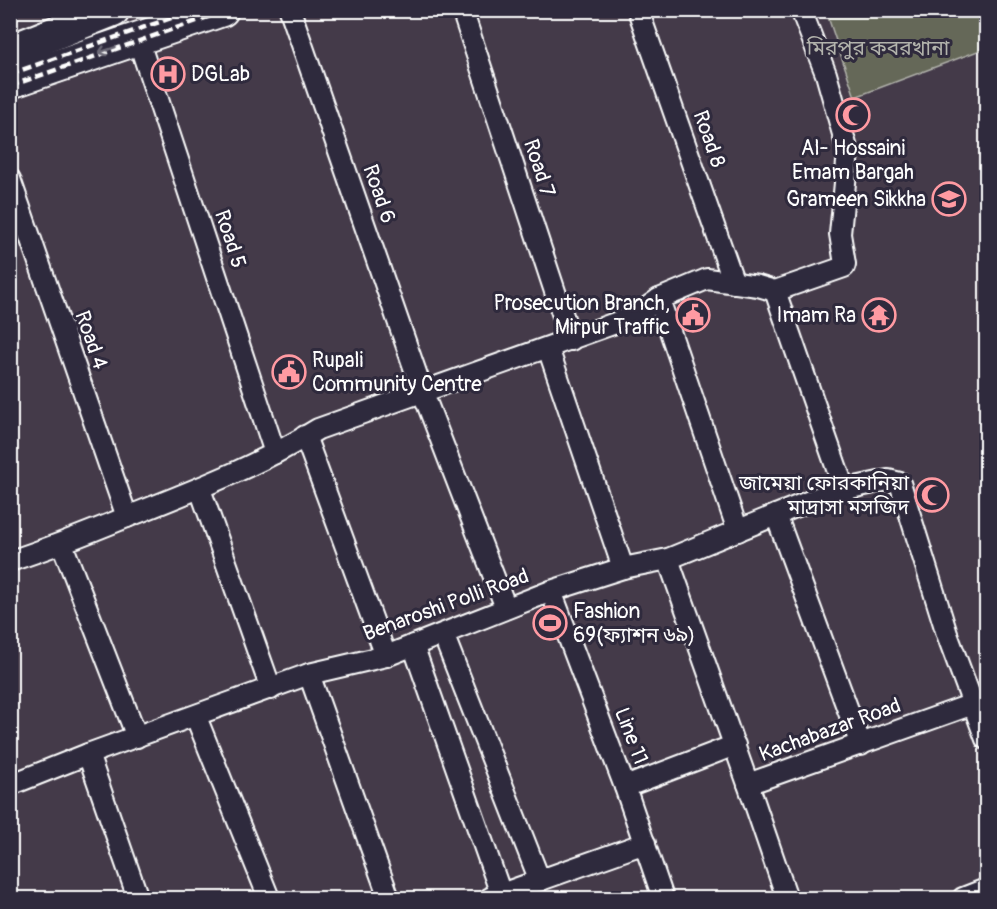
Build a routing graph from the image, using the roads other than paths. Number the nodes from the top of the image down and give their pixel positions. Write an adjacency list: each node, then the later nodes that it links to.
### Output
1 (114, 10): 8 (main road)
2 (222, 10): 7 (main road)
3 (290, 10): 16 (street, Road 6)
4 (462, 10): 14 (street, Road 7)
5 (638, 10): 11 (street, Road 8)
6 (801, 10): 12 (street)
7 (138, 39): 9 (main road, one-way to 9); 18 (street, Road 5)
8 (10, 51)
9 (10, 82)
10 (10, 179): 22 (street, Road 4)
11 (734, 283): 12 (street); 13 (street)
12 (775, 291): 20 (street)
13 (659, 299): 14 (street); 23 (street)
14 (571, 340): 15 (street)
15 (548, 348): 16 (street); 27 (street)
16 (423, 393): 17 (street); 29 (street, Road 6)
17 (305, 436): 18 (street); 32 (street)
18 (275, 453): 19 (street)
19 (200, 489): 22 (street); 34 (street)
20 (843, 489): 21 (street, Benaroshi Polli Road); 35 (street, Benaroshi Polli Road)
21 (776, 515): 23 (street, Benaroshi Polli Road); 40 (street)
22 (127, 517): 24 (street)
23 (738, 531): 25 (street, Benaroshi Polli Road)
24 (62, 544): 26 (street); 37 (street)
25 (668, 559): 27 (street, Benaroshi Polli Road); 39 (street)
26 (10, 561)
27 (623, 568): 28 (street, Benaroshi Polli Road)
28 (551, 591): 29 (street, Benaroshi Polli Road); 44 (street, Line 11)
29 (506, 608): 30 (street, Benaroshi Polli Road)
30 (443, 634): 31 (street, Benaroshi Polli Road); 46 (street)
31 (413, 645): 32 (street, Benaroshi Polli Road); 48 (street)
32 (386, 656): 33 (street, Benaroshi Polli Road)
33 (309, 674): 34 (street, Benaroshi Polli Road); 51 (street)
34 (271, 689): 36 (street, Benaroshi Polli Road)
35 (977, 697): 38 (street); 40 (street, Kachabazar Road)
36 (196, 717): 37 (street, Benaroshi Polli Road); 50 (street)
37 (137, 737): 41 (street, Benaroshi Polli Road)
38 (987, 739)
39 (735, 745): 43 (street); 44 (street)
40 (861, 745): 43 (street, Kachabazar Road)
41 (88, 754): 42 (street, Benaroshi Polli Road); 49 (street)
42 (12, 779)
43 (748, 784): 53 (street, Kachabazar Road)
44 (624, 787): 45 (street, Line 11)
45 (645, 843): 46 (street); 52 (street, Line 11)
46 (540, 881): 48 (street)
47 (987, 889): 54 (street)
48 (496, 896)
49 (138, 898)
50 (269, 898)
51 (389, 898)
52 (663, 898)
53 (787, 898)
54 (963, 898)

